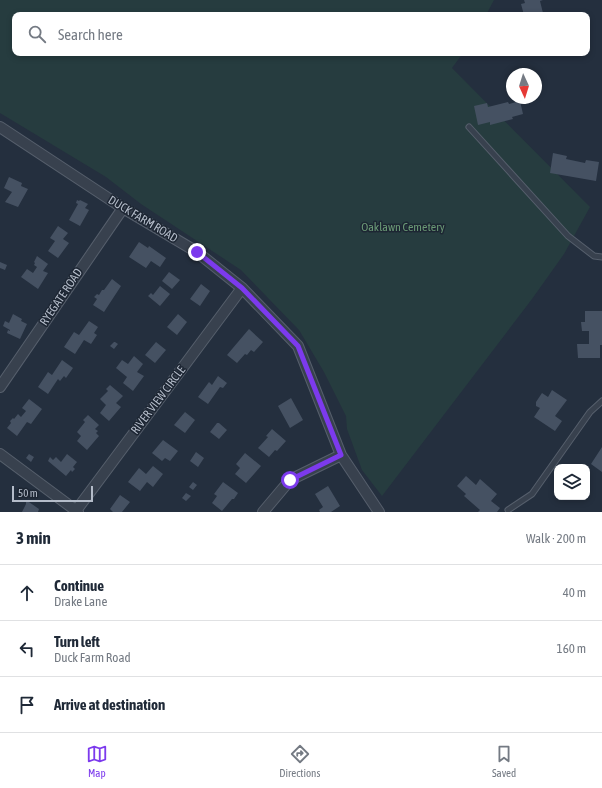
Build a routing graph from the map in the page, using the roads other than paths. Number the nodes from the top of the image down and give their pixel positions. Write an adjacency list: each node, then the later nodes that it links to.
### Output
1 (0, 127): 3 (street, DUCK FARM ROAD)
2 (469, 127): 4 (lane)
3 (122, 208): 5 (street, DUCK FARM ROAD); 6 (street, RYEGATE ROAD)
4 (602, 257)
5 (242, 288): 9 (street, DUCK FARM ROAD); 11 (street, RIVER VIEW CIRCLE)
6 (0, 387)
7 (602, 401): 10 (lane)
8 (0, 454): 11 (street)
9 (341, 455): 12 (street); 13 (street, DUCK FARM ROAD)
10 (508, 510)
11 (76, 511)
12 (263, 512)
13 (379, 512)

